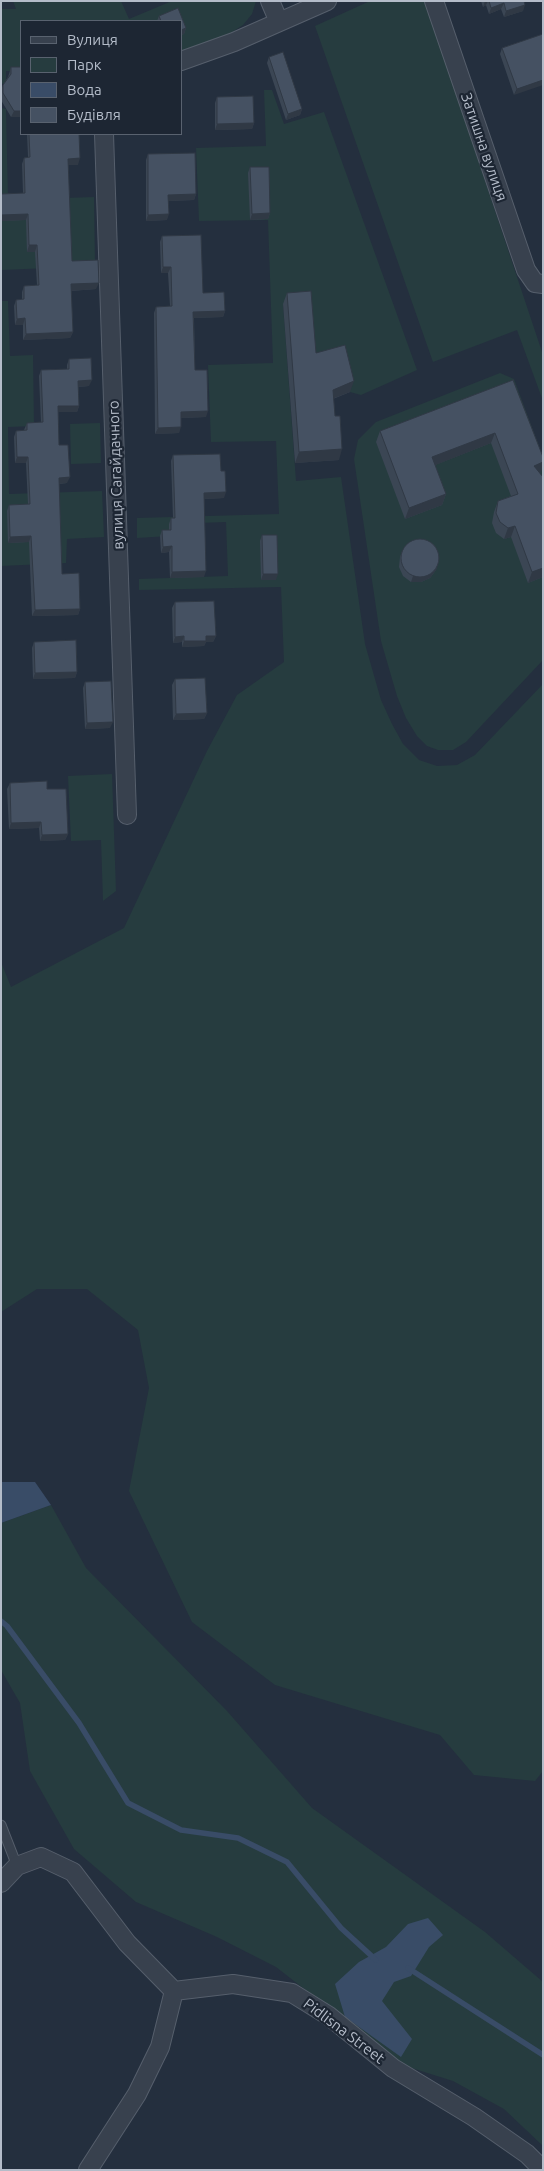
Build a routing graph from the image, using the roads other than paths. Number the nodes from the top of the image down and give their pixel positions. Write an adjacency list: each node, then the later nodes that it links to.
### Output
1 (270, 1): 4 (street)
2 (328, 1): 4 (street)
3 (434, 1): 7 (street, Затишна вулиця)
4 (279, 22): 5 (street)
5 (182, 61)
6 (104, 135): 8 (street, вулиця Сагайдачного)
7 (543, 284)
8 (128, 816)
9 (1, 1825): 10 (lane)
10 (16, 1866): 11 (street); 12 (street)
11 (1, 1883)
12 (174, 1991): 13 (street); 14 (street, Pidlisna Street)
13 (88, 2170)
14 (543, 2170)

